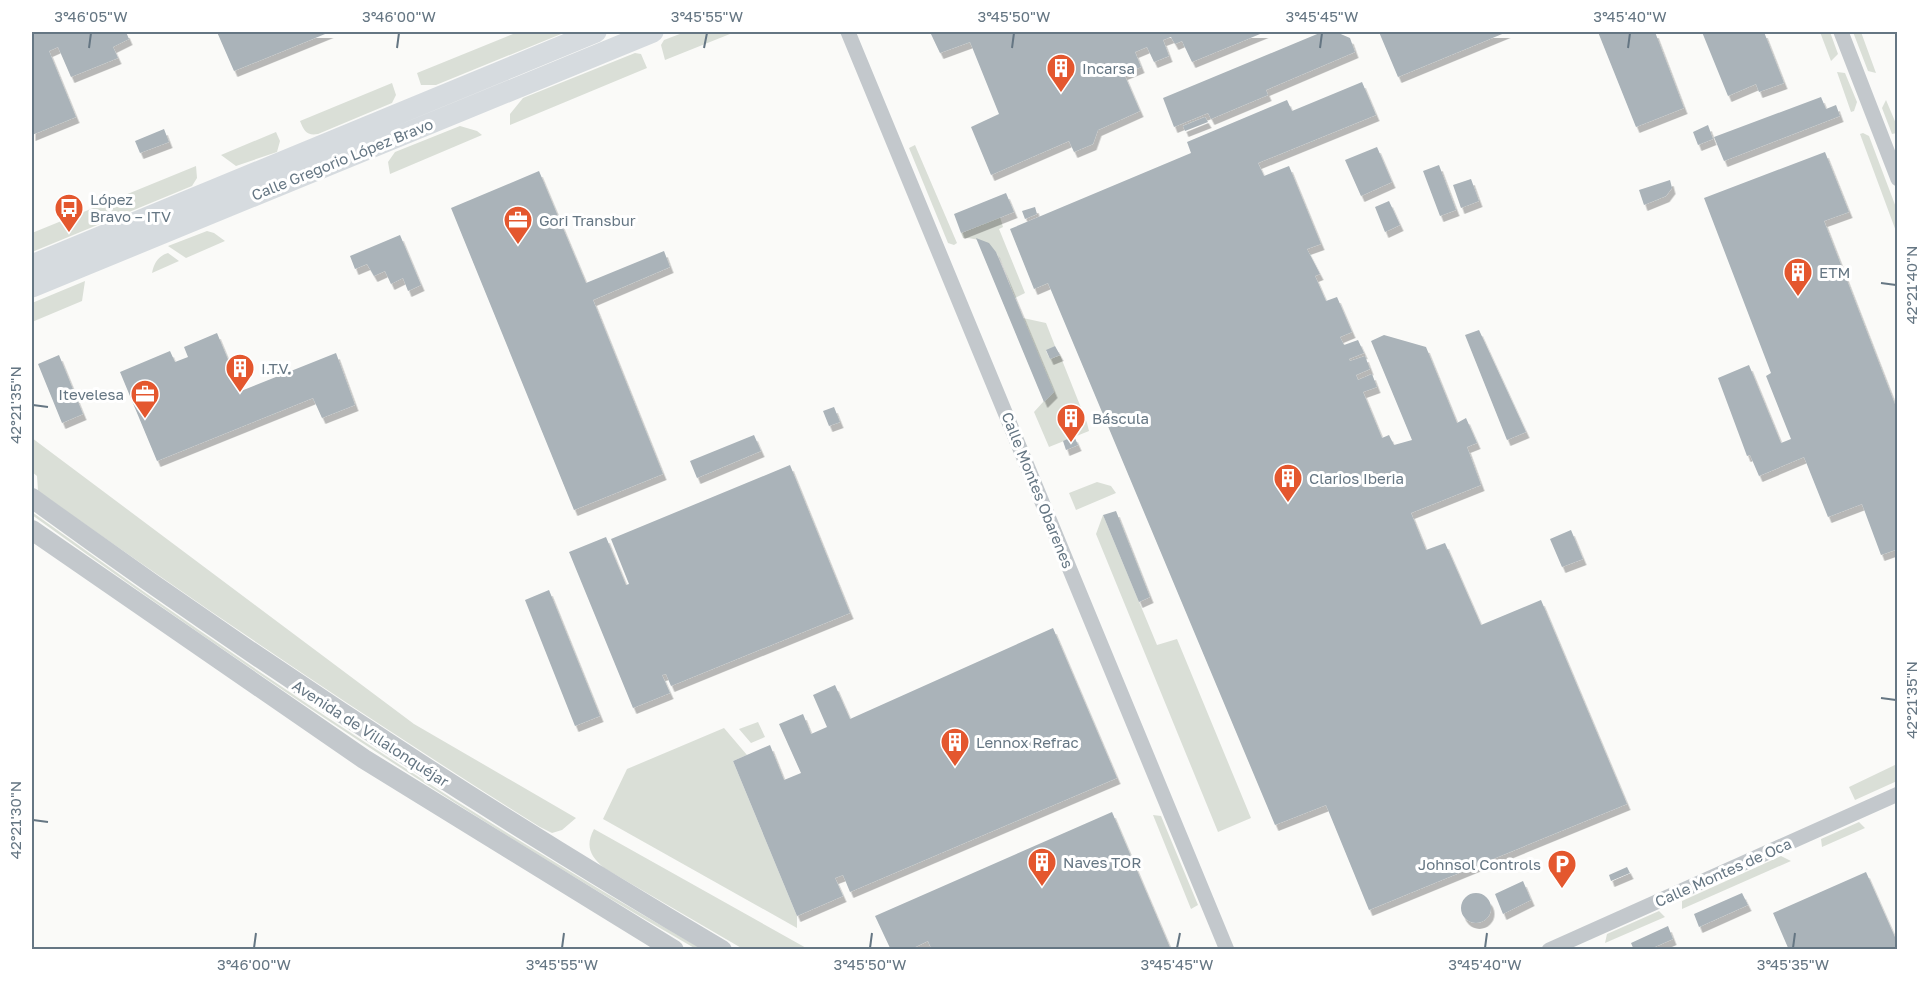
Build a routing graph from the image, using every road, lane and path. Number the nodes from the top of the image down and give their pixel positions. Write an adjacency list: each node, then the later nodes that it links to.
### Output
1 (596, 32): 6 (main road, Calle Gregorio López Bravo)
2 (653, 32): 7 (main road, Calle Gregorio López Bravo)
3 (848, 32): 13 (street, Calle Montes Obarenes)
4 (1841, 32): 5 (street)
5 (1898, 178)
6 (32, 265)
7 (32, 287)
8 (32, 498): 12 (street, Avenida de Villalonquéjar)
9 (32, 530): 11 (street, Avenida de Villalonquéjar)
10 (1898, 794): 14 (street, Calle Montes de Oca)
11 (674, 950)
12 (722, 950)
13 (1227, 950)
14 (1549, 950)

